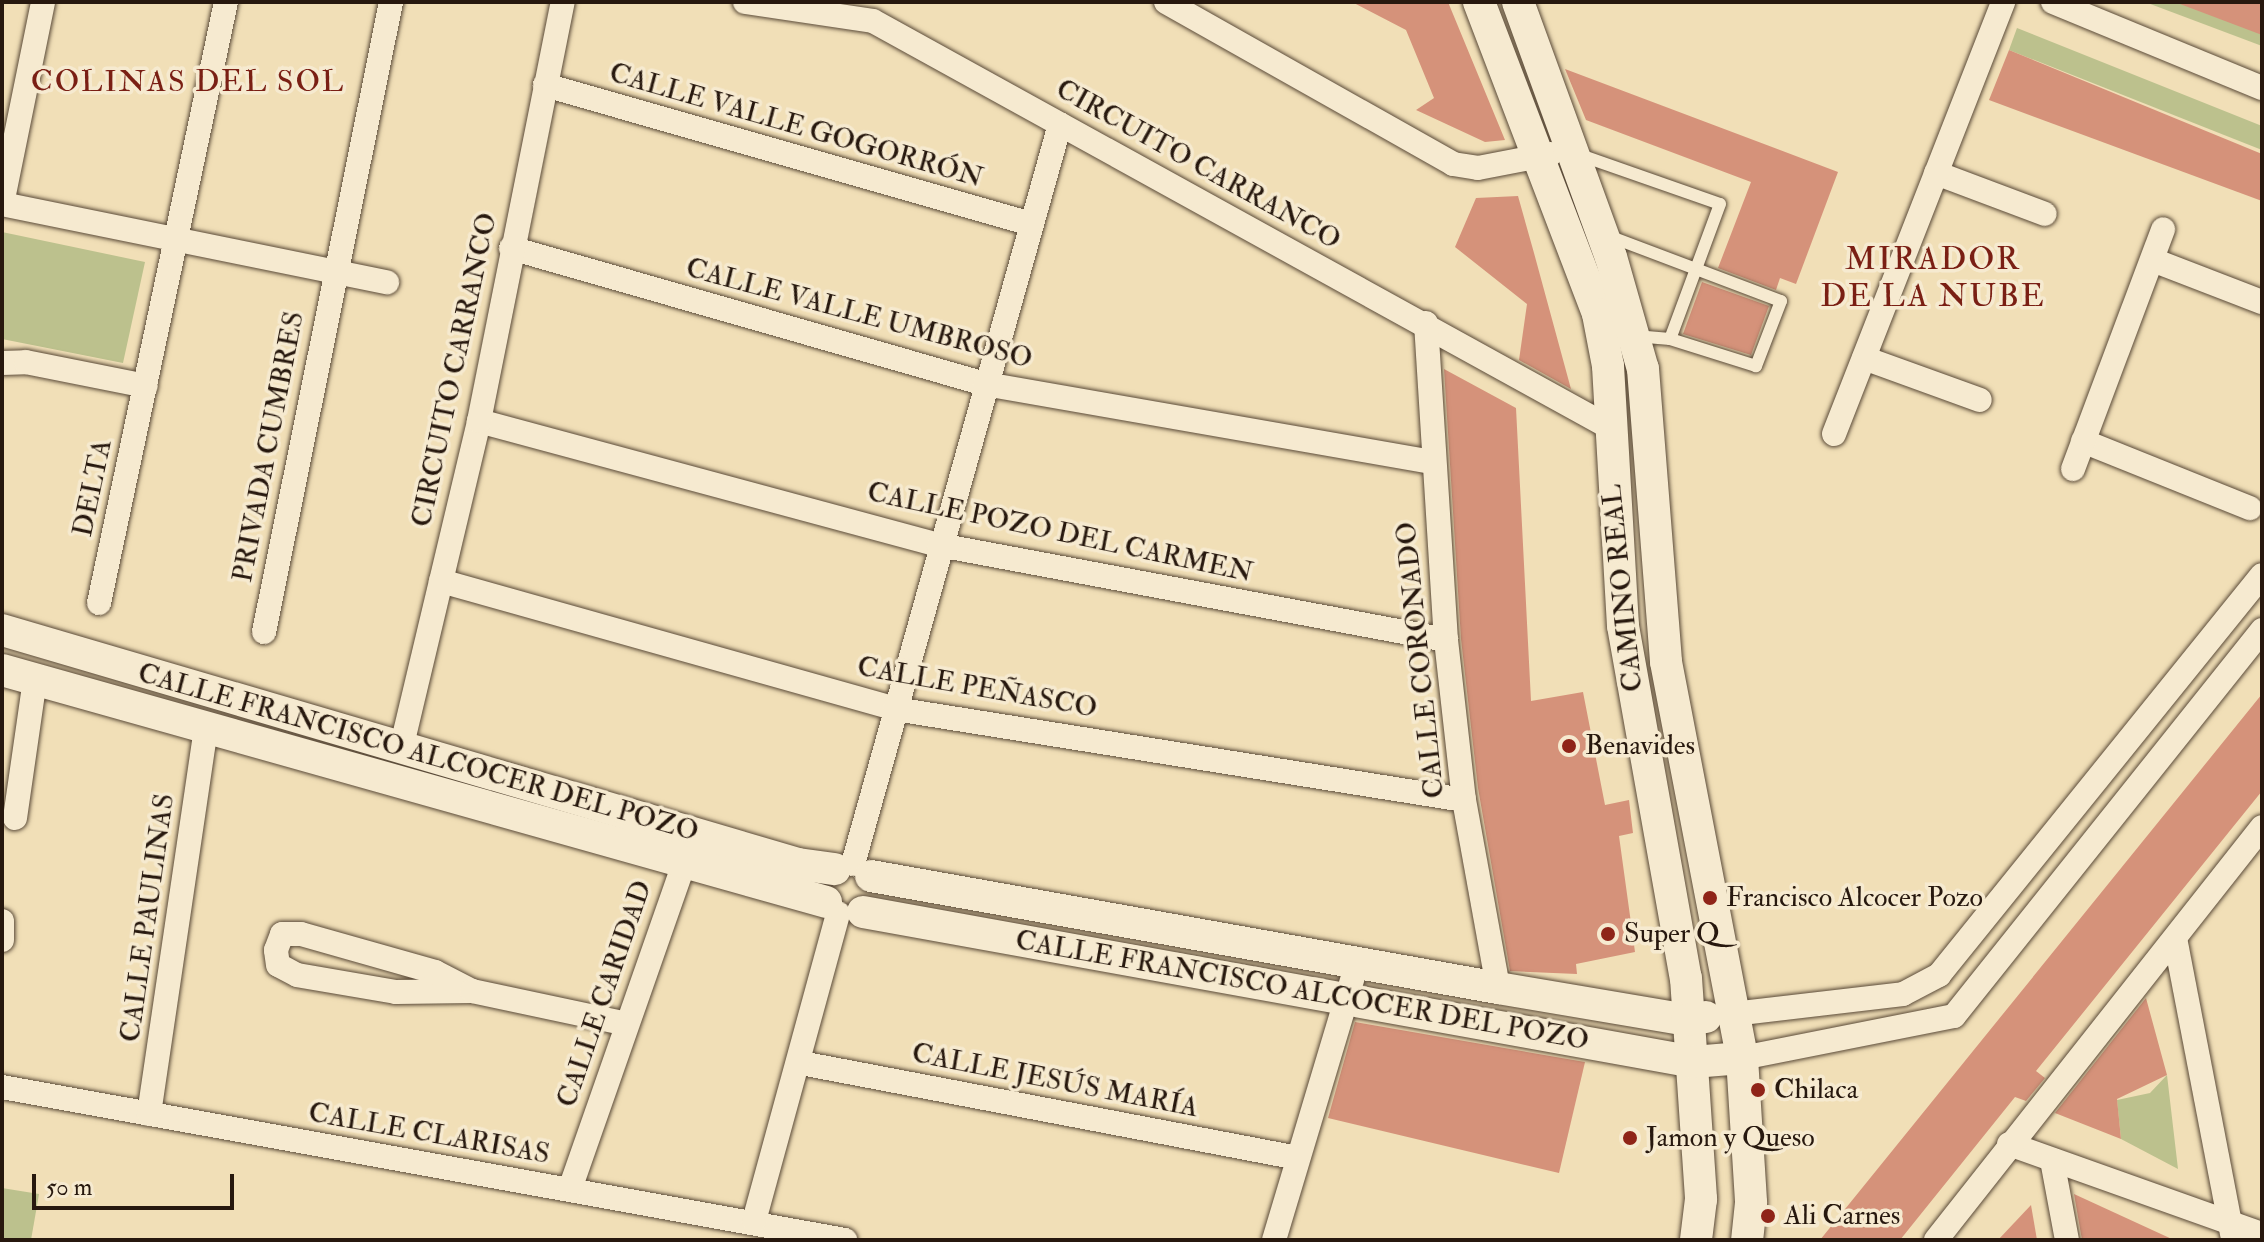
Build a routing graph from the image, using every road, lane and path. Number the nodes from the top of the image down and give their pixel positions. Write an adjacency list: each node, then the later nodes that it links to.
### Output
1 (43, 2): 17 (street)
2 (226, 2): 22 (street, DELTA)
3 (391, 2): 26 (street, PRIVADA CUMBRES)
4 (563, 2): 11 (street, CIRCUITO CARRANCO)
5 (745, 2): 13 (street, CIRCUITO CARRANCO)
6 (1166, 2): 15 (street)
7 (1479, 2): 15 (street, CAMINO REAL)
8 (1518, 2): 14 (street, CAMINO REAL)
9 (2003, 2): 16 (street)
10 (2053, 2): 12 (street)
11 (545, 85): 19 (street, CALLE VALLE GOGORRÓN); 23 (street, CIRCUITO CARRANCO)
12 (2262, 88)
13 (1060, 124): 19 (street); 29 (street, CIRCUITO CARRANCO)
14 (1573, 152): 15 (street); 21 (street, CAMINO REAL); 25 (lane)
15 (1538, 155): 38 (street, CAMINO REAL)
16 (1936, 173): 18 (street); 32 (street)
17 (2, 204): 22 (street)
18 (2045, 214)
19 (1031, 224): 34 (street)
20 (2163, 229): 24 (street)
21 (1602, 233): 25 (lane); 30 (street, CAMINO REAL)
22 (175, 239): 26 (street); 35 (street, DELTA)
23 (511, 248): 34 (street, CALLE VALLE UMBROSO); 37 (street, CIRCUITO CARRANCO)
24 (2153, 260): 28 (street); 40 (street)
25 (1700, 266): 31 (lane); 31 (lane)
26 (333, 273): 27 (street); 50 (street, PRIVADA CUMBRES)
27 (387, 282)
28 (2262, 302)
29 (1426, 323): 38 (street, CIRCUITO CARRANCO); 41 (street, CALLE CORONADO)
30 (1635, 336): 31 (lane); 70 (street, CAMINO REAL)
31 (1670, 339)
32 (1864, 358): 36 (street); 39 (street)
33 (2, 363): 35 (street)
34 (985, 384): 41 (street, CALLE VALLE UMBROSO); 44 (street)
35 (146, 386): 47 (street, DELTA)
36 (1980, 400)
37 (479, 421): 44 (street, CALLE POZO DEL CARMEN); 46 (street, CIRCUITO CARRANCO)
38 (1607, 426): 71 (street, CAMINO REAL)
39 (1834, 434)
40 (2083, 441): 42 (street); 43 (street)
41 (1432, 462): 51 (street, CALLE CORONADO)
42 (2073, 469)
43 (2250, 508)
44 (939, 545): 51 (street, CALLE POZO DEL CARMEN); 54 (street)
45 (2262, 575): 70 (street)
46 (441, 581): 54 (street, CALLE PEÑASCO); 56 (street, CIRCUITO CARRANCO)
47 (99, 603)
48 (2, 630): 56 (street, CALLE FRANCISCO ALCOCER DEL POZO)
49 (2262, 630): 73 (street)
50 (264, 632)
51 (1446, 640): 57 (street, CALLE CORONADO)
52 (2, 670): 53 (street, CALLE FRANCISCO ALCOCER DEL POZO)
53 (35, 680): 55 (street, CALLE FRANCISCO ALCOCER DEL POZO); 58 (street)
54 (895, 709): 57 (street, CALLE PEÑASCO); 61 (street)
55 (206, 730): 60 (street, CALLE FRANCISCO ALCOCER DEL POZO); 77 (street, CALLE PAULINAS)
56 (401, 749): 61 (street, CALLE FRANCISCO ALCOCER DEL POZO)
57 (1464, 800): 67 (street, CALLE CORONADO)
58 (15, 818)
59 (2262, 827): 65 (street)
60 (683, 866): 62 (street, CALLE FRANCISCO ALCOCER DEL POZO); 72 (street, CALLE CARIDAD)
61 (853, 870): 62 (street); 62 (street); 66 (street, CALLE FRANCISCO ALCOCER DEL POZO)
62 (842, 909): 69 (street, CALLE FRANCISCO ALCOCER DEL POZO); 75 (street)
63 (2, 921): 64 (street)
64 (2, 940)
65 (2176, 943): 78 (street); 83 (street)
66 (1357, 963): 67 (street, CALLE FRANCISCO ALCOCER DEL POZO); 69 (street)
67 (1498, 988): 71 (street, CALLE FRANCISCO ALCOCER DEL POZO)
68 (472, 991): 68 (street); 72 (street)
69 (1347, 998): 74 (street, CALLE FRANCISCO ALCOCER DEL POZO); 79 (street)
70 (1733, 1014): 71 (street, CALLE FRANCISCO ALCOCER DEL POZO); 73 (street, CAMINO REAL)
71 (1687, 1020): 74 (street, CAMINO REAL)
72 (623, 1023): 81 (street, CALLE CARIDAD)
73 (1742, 1058): 74 (street, CALLE FRANCISCO ALCOCER DEL POZO); 88 (street, CAMINO REAL)
74 (1693, 1062): 87 (street, CAMINO REAL)
75 (801, 1063): 79 (street, CALLE JESÚS MARÍA); 82 (street)
76 (2, 1087): 77 (street, CALLE CLARISAS)
77 (149, 1114): 81 (street, CALLE CLARISAS)
78 (2009, 1144): 80 (street); 89 (street)
79 (1298, 1158): 86 (street)
80 (2052, 1160): 83 (street); 90 (street)
81 (570, 1189): 82 (street, CALLE CLARISAS)
82 (754, 1221): 85 (street, CALLE CLARISAS)
83 (2232, 1231): 84 (street)
84 (2262, 1234)
85 (845, 1240)
86 (1274, 1240)
87 (1696, 1240)
88 (1747, 1240)
89 (1936, 1240)
90 (2067, 1240)

